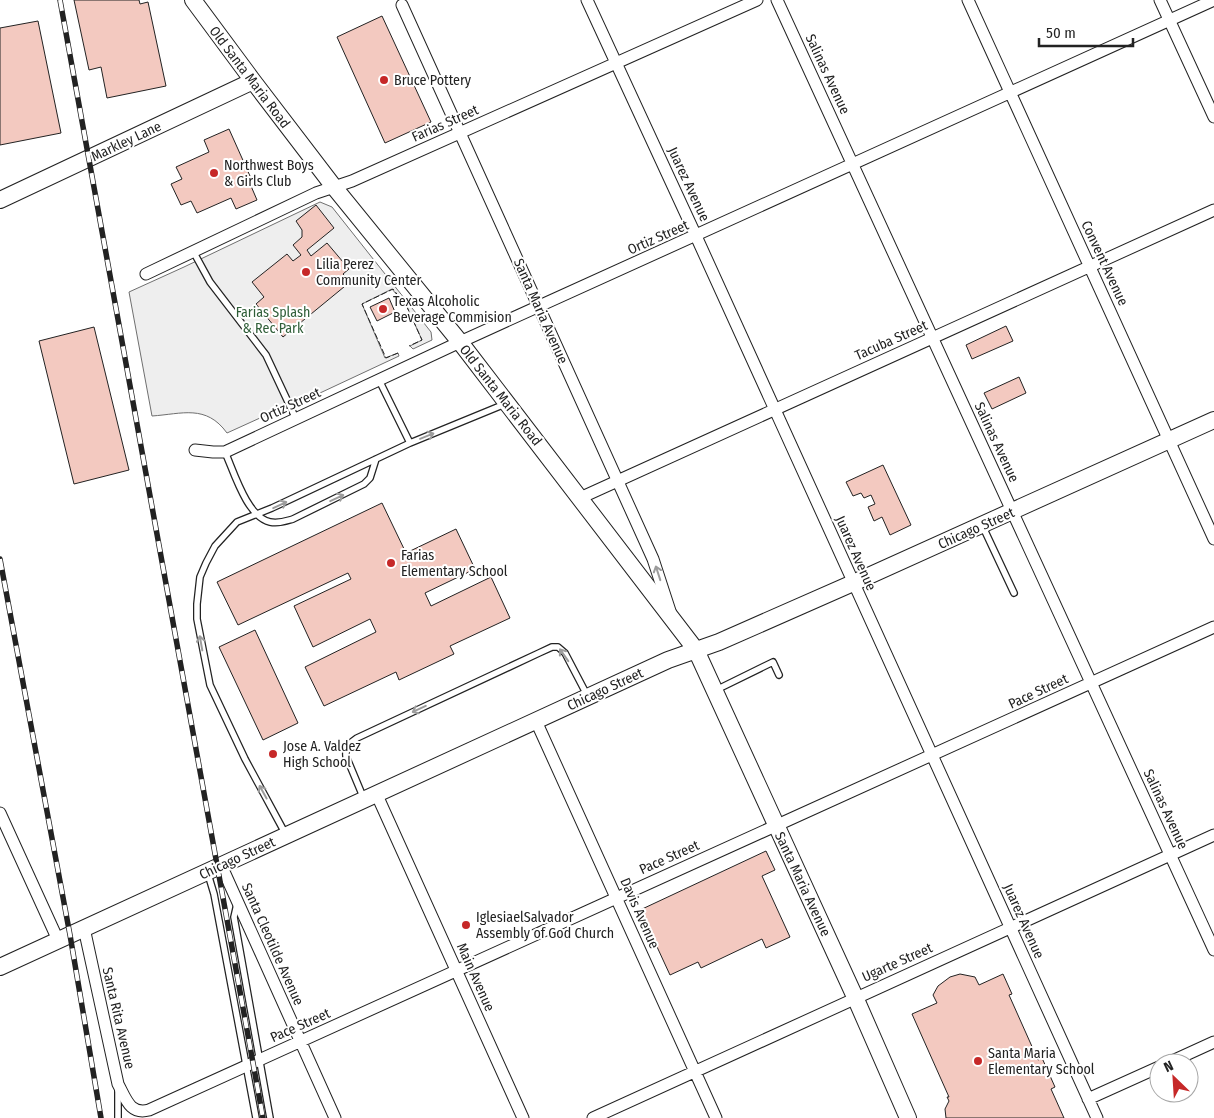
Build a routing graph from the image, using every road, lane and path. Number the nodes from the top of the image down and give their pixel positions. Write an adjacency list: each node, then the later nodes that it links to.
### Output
1 (193, 0): 11 (street, Old Santa Maria Road)
2 (587, 0): 10 (street, Juarez Avenue)
3 (757, 0): 10 (street, Farias Street)
4 (778, 0): 15 (street, Salinas Avenue)
5 (968, 0): 12 (street, Convent Avenue)
6 (1160, 0): 9 (street)
7 (1214, 0): 9 (street, Ortiz Street)
8 (402, 5): 14 (street, Santa Maria Avenue)
9 (1170, 20): 12 (street, Ortiz Street); 13 (street)
10 (616, 63): 14 (street, Farias Street); 19 (street, Juarez Avenue)
11 (253, 81): 16 (street, Old Santa Maria Road); 17 (street, Markley Lane)
12 (1010, 93): 15 (street, Ortiz Street); 21 (street, Convent Avenue)
13 (1214, 117)
14 (460, 133): 16 (street, Farias Street); 23 (street, Santa Maria Avenue)
15 (853, 165): 19 (street, Ortiz Street); 24 (street, Salinas Avenue)
16 (334, 186): 20 (street, Farias Street); 25 (street, Old Santa Maria Road)
17 (0, 200)
18 (1214, 210): 21 (street, Tacuba Street)
19 (696, 236): 23 (street, Ortiz Street); 28 (street, Juarez Avenue)
20 (193, 251): 22 (street, Farias Street); 29 (lane)
21 (1090, 266): 24 (street, Tacuba Street); 31 (street, Convent Avenue)
22 (146, 274)
23 (539, 308): 25 (street, Ortiz Street); 36 (street, Santa Maria Avenue)
24 (933, 338): 28 (street, Tacuba Street); 38 (street, Salinas Avenue)
25 (460, 342): 26 (street, Ortiz Street); 27 (street, Old Santa Maria Road)
26 (379, 380): 29 (street, Ortiz Street); 32 (lane)
27 (507, 403): 32 (lane, one-way to 27); 37 (street, Old Santa Maria Road)
28 (774, 410): 36 (street, Tacuba Street); 42 (street, Juarez Avenue)
29 (296, 418): 34 (street, Ortiz Street)
30 (1214, 420): 31 (street, Chicago Street)
31 (1169, 440): 38 (street, Chicago Street); 41 (street, Convent Avenue)
32 (410, 443): 35 (lane)
33 (195, 450): 34 (street, Ortiz Street)
34 (225, 452): 39 (lane)
35 (376, 459): 39 (lane, one-way to 35); 39 (lane, one-way to 35)
36 (618, 481): 37 (street, Tacuba Street); 44 (street, Santa Maria Avenue, one-way to 36)
37 (580, 498): 44 (street, Old Santa Maria Road)
38 (1012, 511): 40 (street, Chicago Street); 48 (street, Salinas Avenue)
39 (256, 514): 56 (lane, one-way to 39)
40 (982, 525): 42 (street, Chicago Street); 43 (lane)
41 (1214, 539)
42 (854, 584): 46 (street, Chicago Street); 52 (street, Juarez Avenue)
43 (1014, 592)
44 (673, 620): 46 (street, Old Santa Maria Road)
45 (1214, 627): 48 (street, Pace Street)
46 (696, 650): 49 (street, Santa Maria Avenue); 50 (street, Chicago Street)
47 (779, 676): 49 (lane)
48 (1092, 683): 52 (street, Pace Street); 58 (street, Salinas Avenue)
49 (714, 691): 55 (street, Santa Maria Avenue)
50 (588, 697): 51 (street, Chicago Street); 53 (lane, one-way to 53)
51 (536, 721): 53 (street, Chicago Street); 60 (street, Davis Avenue)
52 (932, 756): 55 (street, Pace Street); 63 (street, Juarez Avenue)
53 (370, 796): 56 (street, Chicago Street); 67 (street, Main Avenue)
54 (0, 813): 64 (street)
55 (776, 825): 60 (street, Pace Street); 68 (street, Santa Maria Avenue)
56 (286, 835): 59 (street, Chicago Street)
57 (1214, 835): 58 (street, Ugarte Street)
58 (1171, 855): 63 (street, Ugarte Street); 65 (street, Salinas Avenue)
59 (214, 868): 61 (street, Santa Cleotilde Avenue); 62 (street, Chicago Street); 73 (lane)
60 (616, 898): 67 (street, Pace Street); 74 (street, Davis Avenue)
61 (237, 902): 69 (street, Santa Cleotilde Avenue); 72 (lane)
62 (84, 928): 64 (street, Chicago Street); 76 (street, Santa Rita Avenue)
63 (1010, 928): 68 (street, Ugarte Street); 77 (street, Juarez Avenue)
64 (58, 940): 66 (street, Chicago Street)
65 (1214, 950)
66 (0, 967)
67 (456, 970): 69 (street, Pace Street); 83 (street, Main Avenue)
68 (855, 998): 74 (street, Ugarte Street); 86 (street, Santa Maria Avenue)
69 (300, 1042): 72 (street, Pace Street); 82 (street, Santa Cleotilde Avenue)
70 (1214, 1042): 71 (street)
71 (1190, 1053)
72 (259, 1060): 73 (street, Pace Street); 81 (lane)
73 (247, 1066): 78 (street, Pace Street); 80 (lane)
74 (695, 1071): 84 (street, Ugarte Street); 85 (street, Davis Avenue)
75 (1149, 1072): 77 (street)
76 (118, 1084): 78 (street, Santa Rita Avenue); 79 (lane)
77 (1088, 1099): 87 (street, Juarez Avenue)
78 (135, 1110)
79 (118, 1118)
80 (256, 1118)
81 (270, 1118)
82 (335, 1118)
83 (523, 1118)
84 (593, 1118)
85 (716, 1118)
86 (908, 1118)
87 (1097, 1118)

